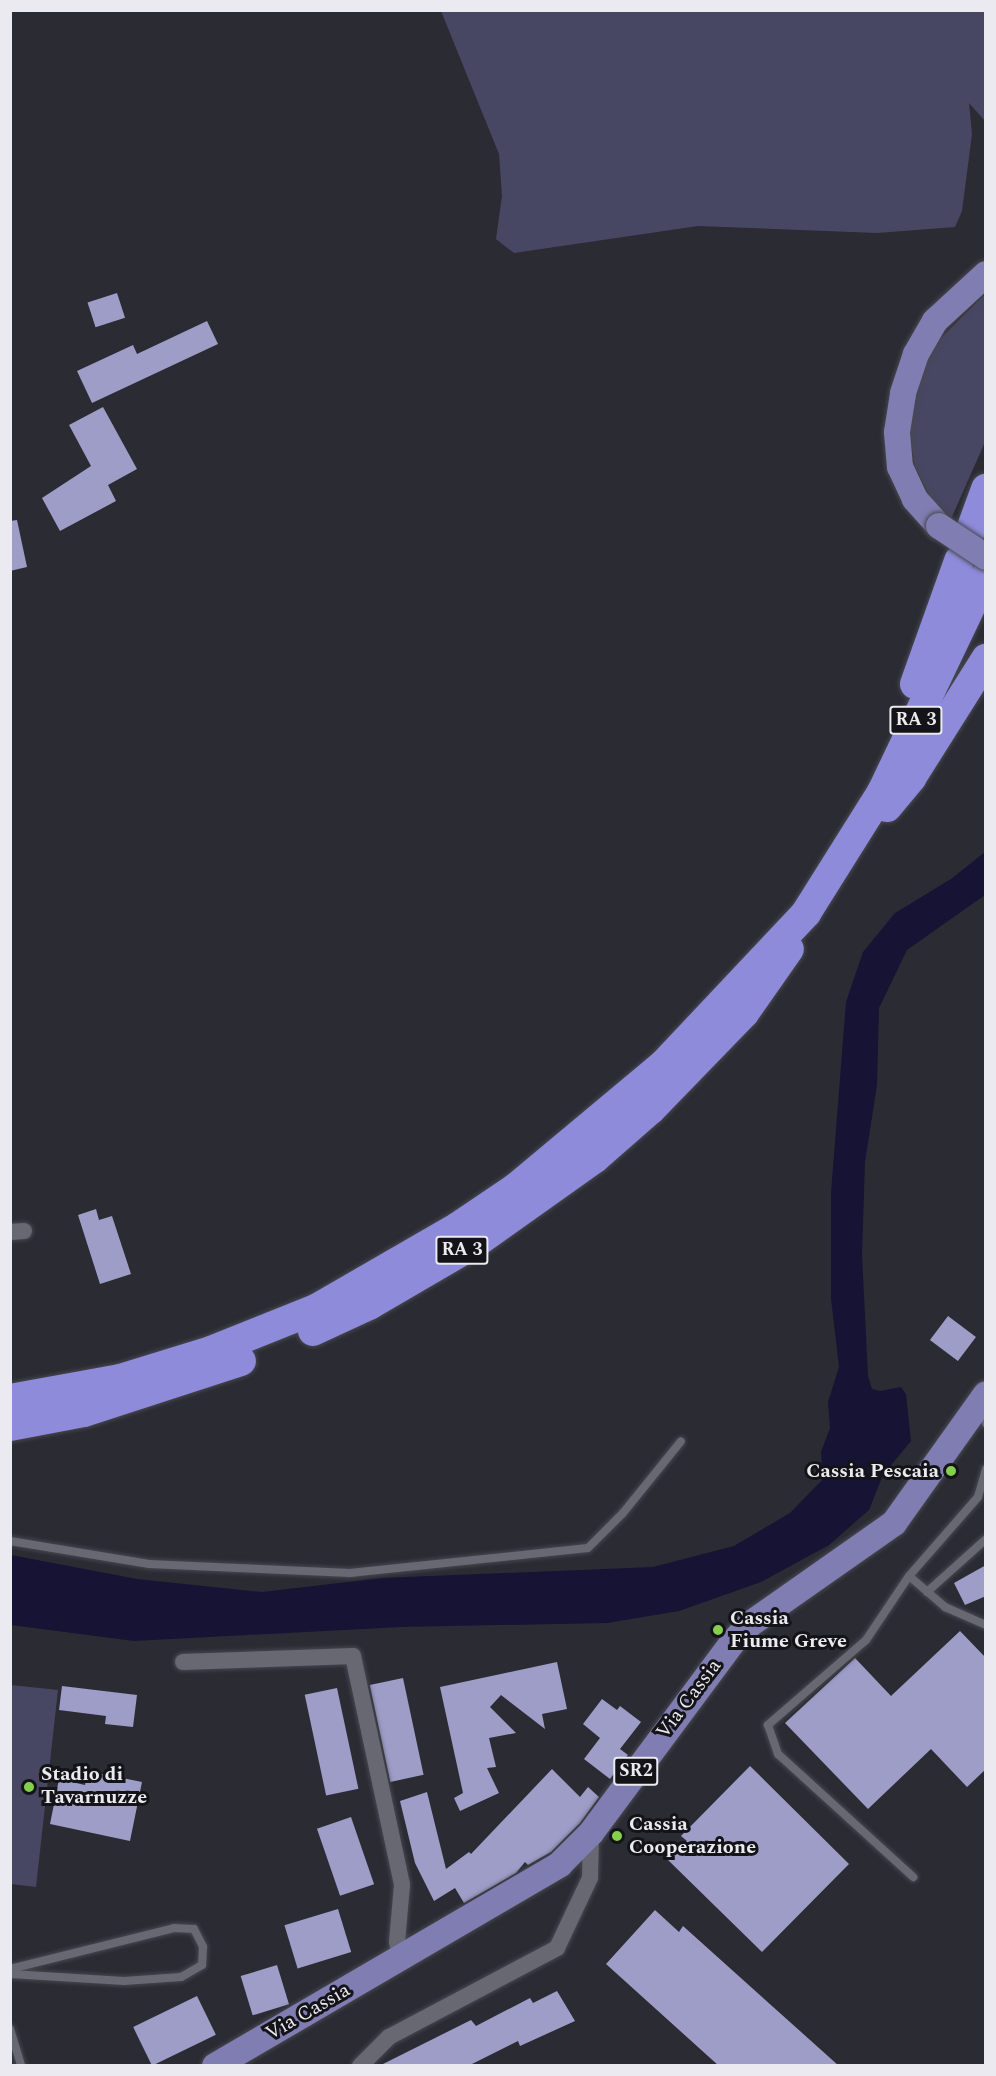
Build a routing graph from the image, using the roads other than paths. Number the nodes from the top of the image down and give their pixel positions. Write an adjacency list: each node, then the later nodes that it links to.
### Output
1 (986, 274): 4 (main road, bridge)
2 (986, 489): 3 (highway)
3 (971, 530)
4 (972, 559): 7 (highway)
5 (985, 576): 7 (highway, RA 3)
6 (986, 659): 7 (highway)
7 (840, 861): 8 (highway, RA 3)
8 (806, 913): 9 (highway, RA 3); 11 (highway, RA 3)
9 (10, 1399)
10 (984, 1406): 20 (main road, Via Cassia / SR2)
11 (10, 1426)
12 (681, 1441): 15 (lane)
13 (986, 1469): 16 (lane)
14 (986, 1539): 17 (lane)
15 (10, 1540)
16 (909, 1576): 17 (lane); 21 (lane)
17 (927, 1592): 18 (lane)
18 (984, 1620)
19 (183, 1662): 22 (street)
20 (591, 1833): 22 (main road, Via Cassia / SR2); 28 (street)
21 (913, 1877)
22 (401, 1959): 27 (main road, Via Cassia / SR2)
23 (10, 1969): 24 (lane)
24 (10, 1974)
25 (10, 2029): 26 (lane)
26 (21, 2066)
27 (215, 2066)
28 (360, 2066)

